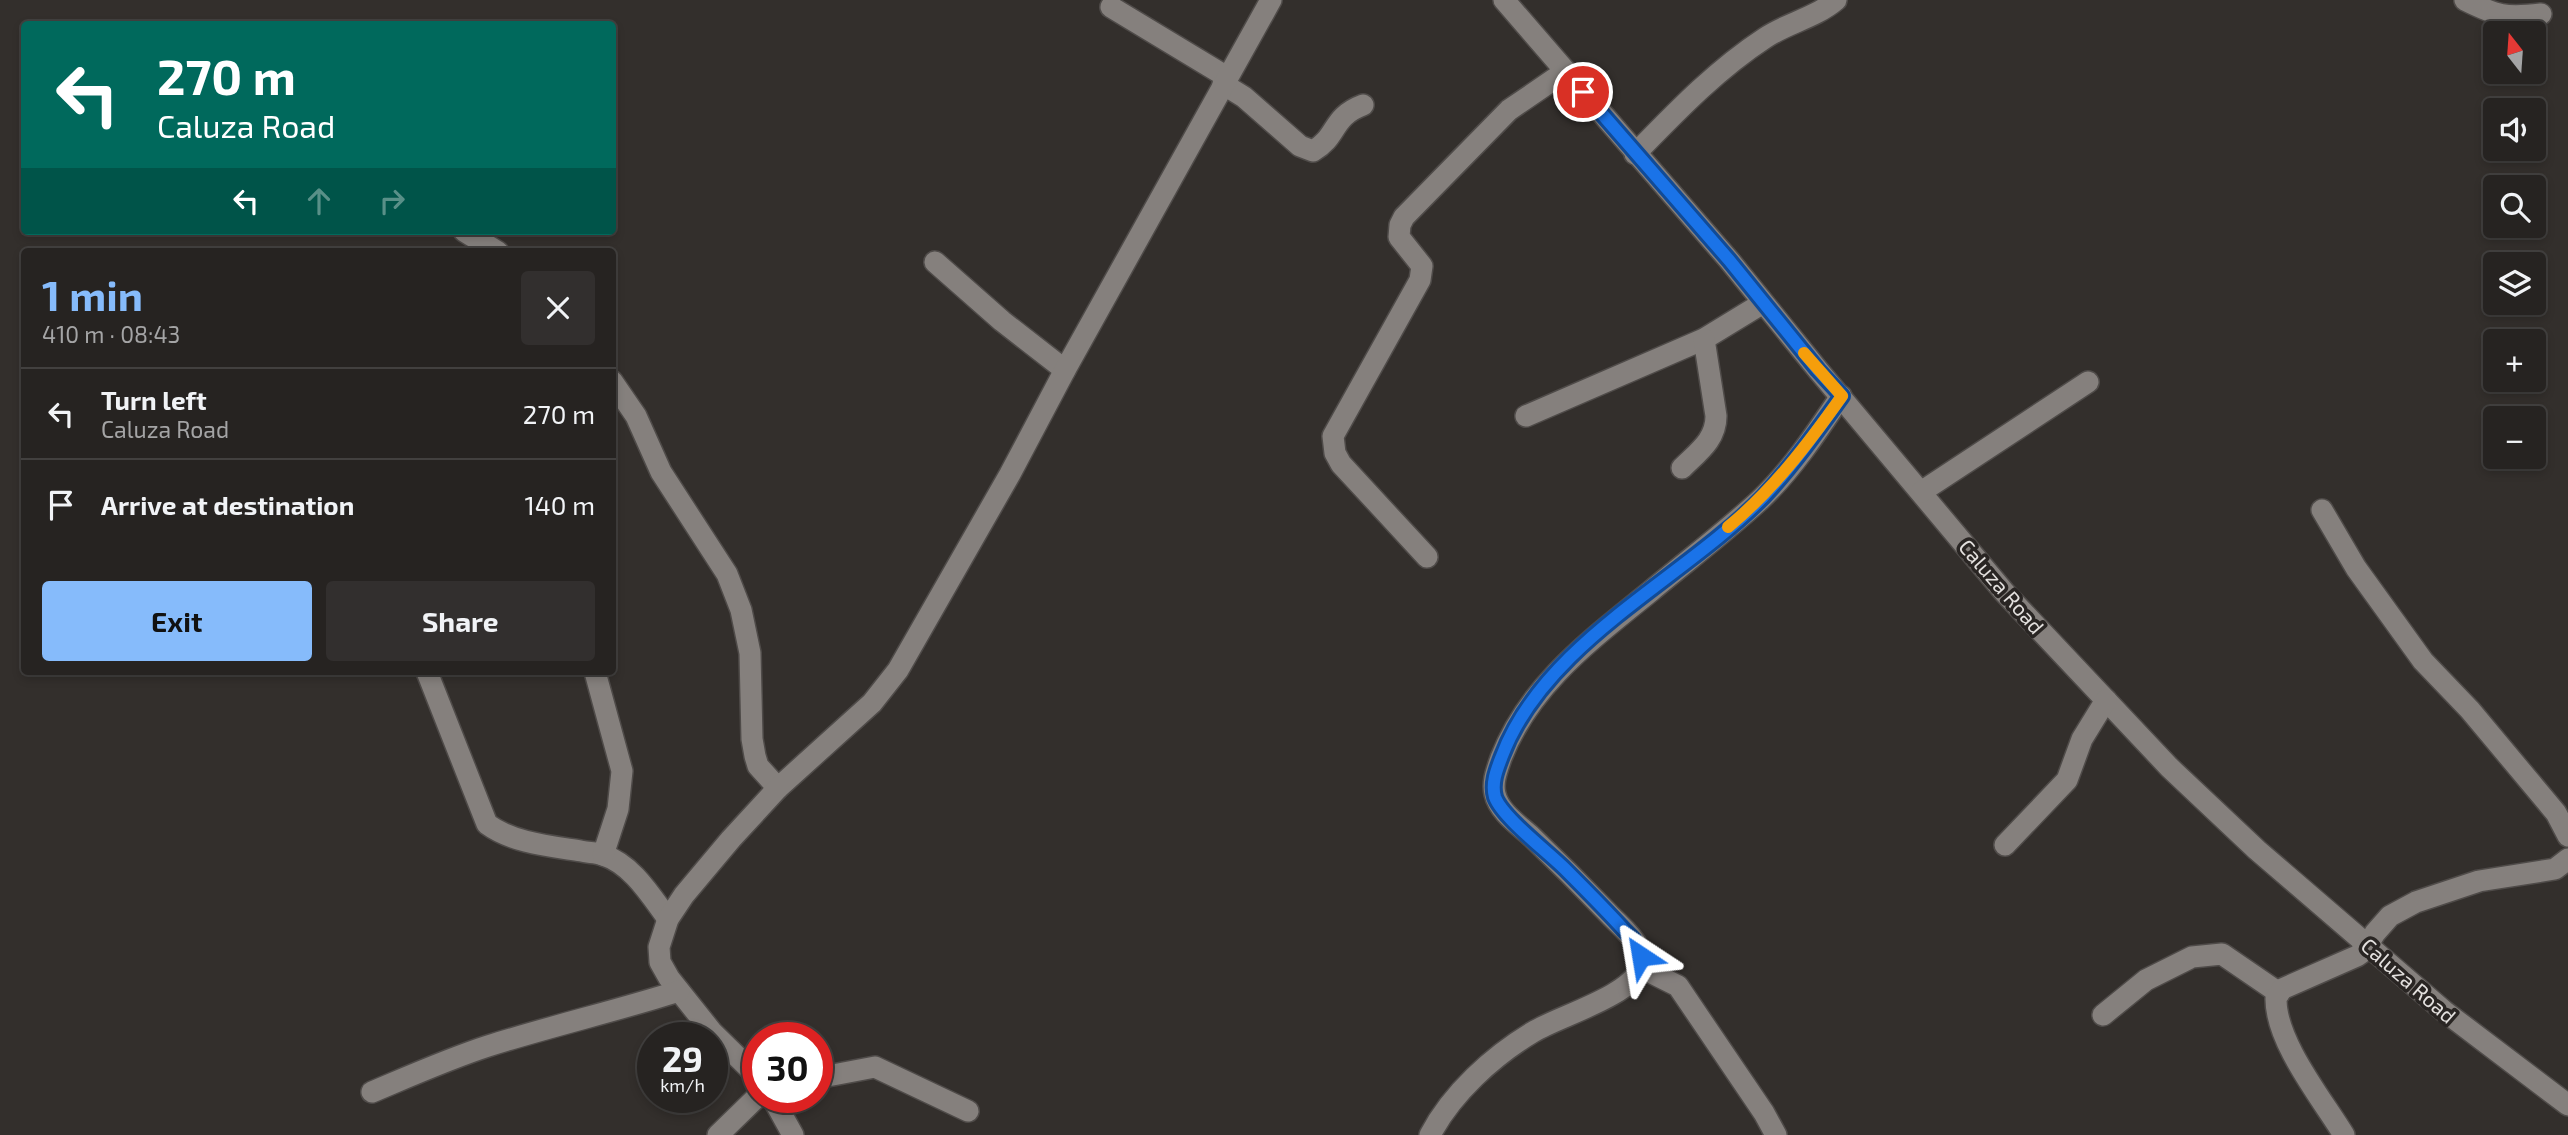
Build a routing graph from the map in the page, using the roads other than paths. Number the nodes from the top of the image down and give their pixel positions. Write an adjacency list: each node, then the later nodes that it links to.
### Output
1 (1271, 0): 8 (street)
2 (1504, 0): 7 (street, Caluza Road)
3 (1836, 0): 10 (street)
4 (2465, 0): 6 (street)
5 (1111, 7): 8 (street)
6 (2541, 14)
7 (1566, 71): 10 (street, Caluza Road); 24 (street)
8 (1225, 81): 9 (street); 16 (street)
9 (1363, 105)
10 (1635, 154): 14 (street, Caluza Road)
11 (470, 235): 12 (street)
12 (492, 248)
13 (935, 262): 16 (street)
14 (1763, 303): 15 (street); 19 (street, Caluza Road)
15 (1704, 339): 20 (street); 21 (street)
16 (1065, 370): 28 (street)
17 (2088, 382): 22 (street)
18 (616, 387): 28 (street)
19 (1842, 396): 22 (street, Caluza Road); 35 (street)
20 (1526, 416)
21 (1682, 468)
22 (1921, 492): 27 (street, Caluza Road)
23 (2322, 510): 29 (street)
24 (1427, 557)
25 (428, 675): 31 (street)
26 (596, 675): 31 (street)
27 (2106, 700): 30 (street); 34 (street, Caluza Road)
28 (779, 788): 33 (street)
29 (2568, 836)
30 (2005, 845)
31 (603, 855): 33 (street)
32 (2568, 859): 34 (street)
33 (668, 919): 36 (street)
34 (2368, 946): 37 (street); 42 (street, Caluza Road)
35 (1640, 967): 48 (street); 49 (street)
36 (679, 991): 39 (street); 41 (street)
37 (2279, 993): 38 (street); 50 (street)
38 (2103, 1015)
39 (742, 1061)
40 (833, 1075): 43 (street)
41 (372, 1092)
42 (2568, 1105)
43 (968, 1111)
44 (742, 1112): 46 (street)
45 (781, 1113): 47 (street)
46 (718, 1135)
47 (793, 1135)
48 (1430, 1135)
49 (1776, 1135)
50 (2344, 1135)

